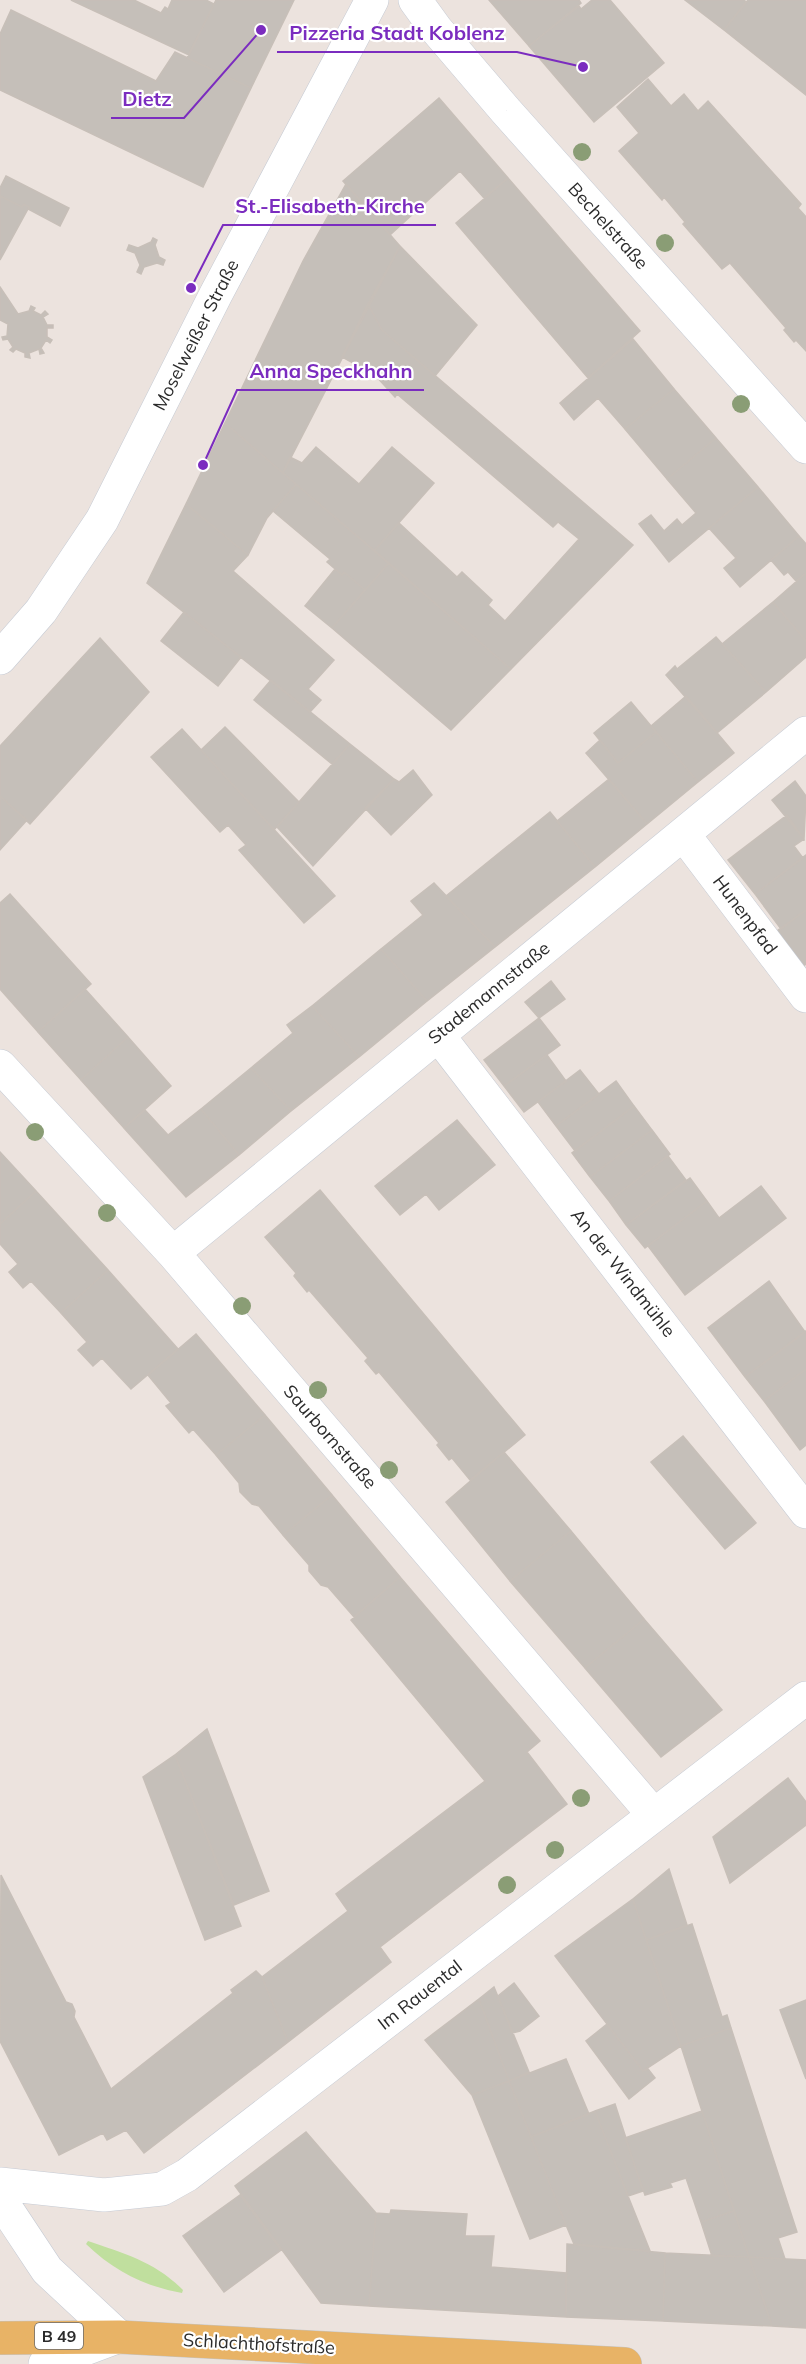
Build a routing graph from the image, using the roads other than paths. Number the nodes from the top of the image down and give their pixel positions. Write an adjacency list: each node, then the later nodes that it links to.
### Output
1 (372, 0): 4 (street, Moselweißer Straße)
2 (416, 0): 3 (street, Bechelstraße)
3 (806, 447)
4 (0, 658)
5 (806, 733): 6 (street, Stademannstraße)
6 (684, 835): 7 (street, Hunenpfad); 8 (street, Stademannstraße)
7 (806, 996)
8 (438, 1035): 10 (street, Stademannstraße); 11 (street, An der Windmühle)
9 (0, 1066): 10 (street, Saurbornstraße)
10 (173, 1253): 13 (street, Saurbornstraße)
11 (806, 1512)
12 (806, 1698): 13 (street, Im Rauental)
13 (653, 1814): 14 (street, Im Rauental)
14 (0, 2184)
15 (0, 2199): 16 (street)
16 (118, 2337): 17 (main road, Schlachthofstraße / B 49); 18 (street); 19 (main road, Schlachthofstraße / B 49)
17 (0, 2338)
18 (45, 2364)
19 (625, 2364)

